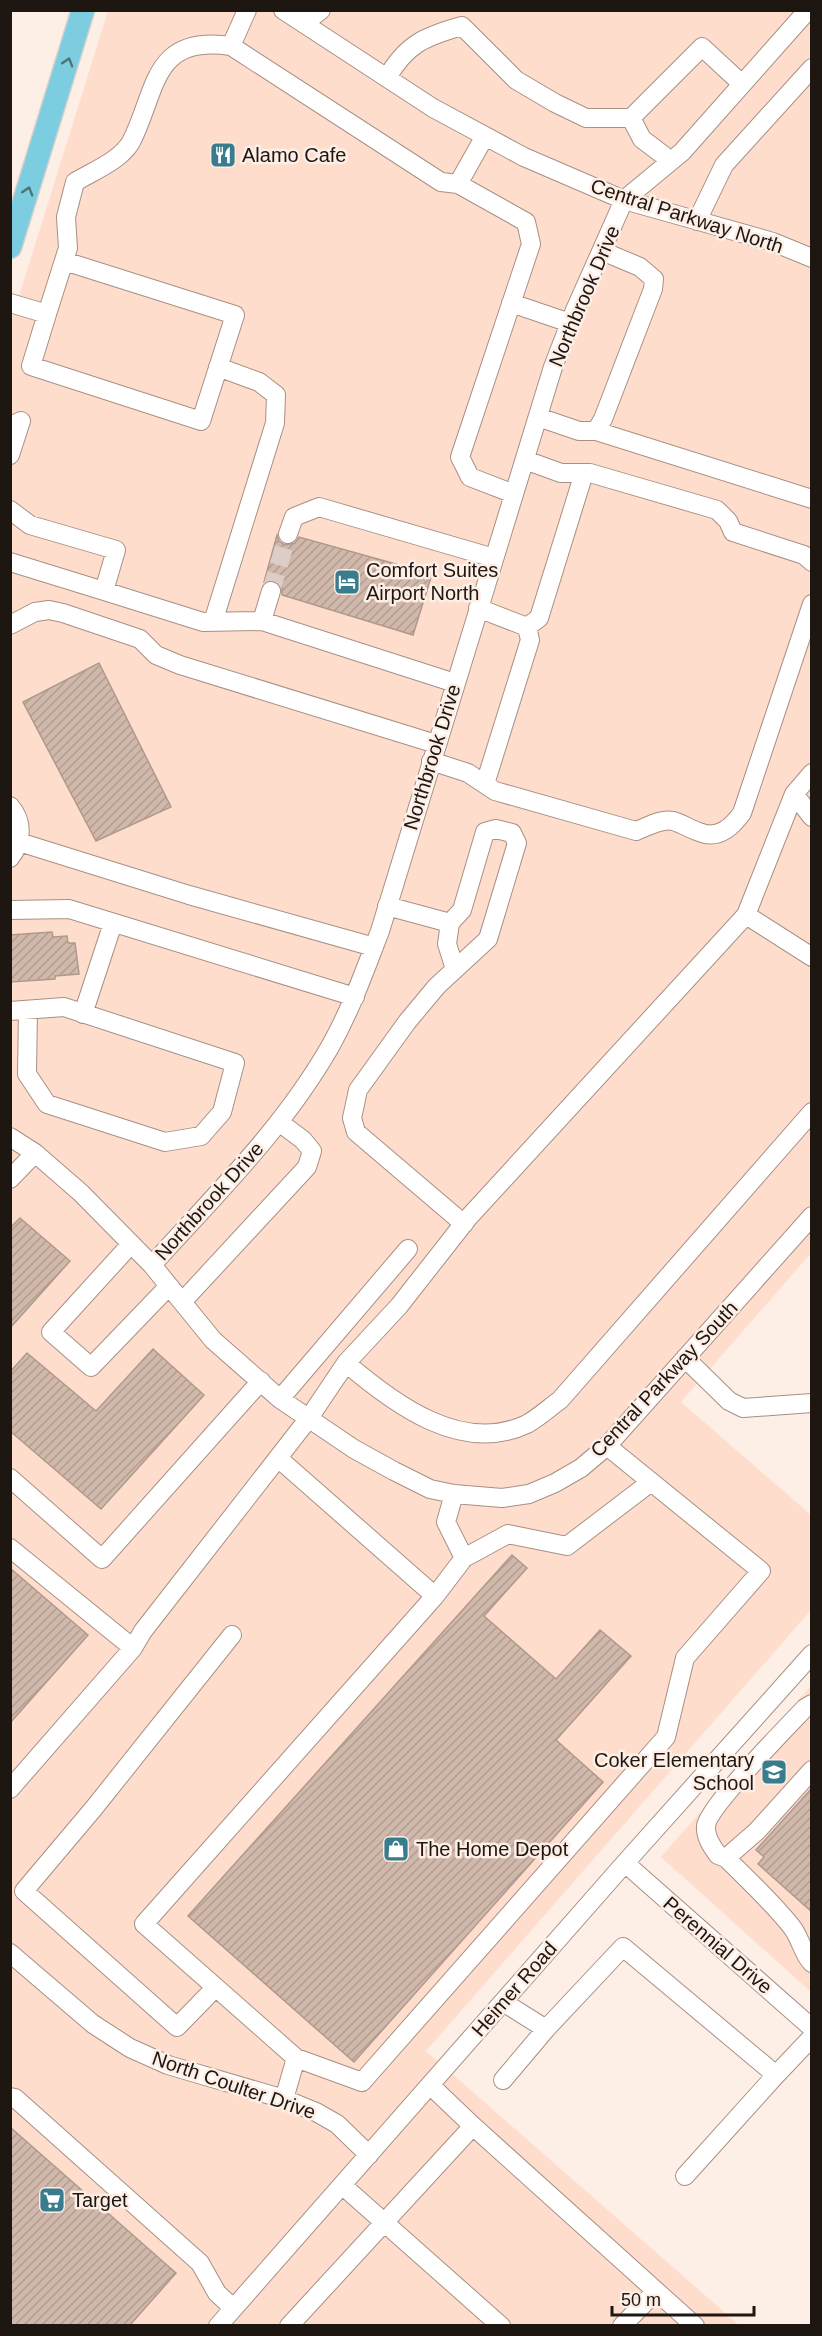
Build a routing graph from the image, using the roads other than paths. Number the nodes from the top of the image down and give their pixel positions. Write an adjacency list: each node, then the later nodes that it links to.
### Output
1 (247, 10): 7 (street)
2 (283, 10): 6 (street, Central Parkway North)
3 (321, 10): 6 (street)
4 (808, 10): 10 (street)
5 (84, 12): 17 (main road, one-way to 5)
6 (304, 23): 9 (street, Central Parkway North)
7 (231, 46): 14 (street); 20 (street)
8 (812, 68): 16 (street)
9 (387, 78): 11 (street); 12 (street, Central Parkway North)
10 (742, 84): 11 (street); 13 (street)
11 (631, 118): 13 (street)
12 (485, 136): 14 (street); 15 (street, Central Parkway North)
13 (671, 161): 15 (street)
14 (458, 184): 22 (street)
15 (624, 200): 16 (street, Central Parkway North); 18 (street, Northbrook Drive)
16 (697, 221): 19 (street, Central Parkway North)
17 (10, 247)
18 (602, 251): 24 (street, Northbrook Drive); 28 (street)
19 (812, 258)
20 (64, 261): 23 (street); 25 (street)
21 (10, 303): 23 (street)
22 (511, 303): 24 (street); 32 (street)
23 (47, 314): 25 (street)
24 (570, 323): 26 (street, Northbrook Drive)
25 (219, 367): 44 (street)
26 (538, 417): 28 (street); 30 (street, Northbrook Drive)
27 (10, 426): 29 (street)
28 (596, 431): 33 (street)
29 (10, 455)
30 (525, 460): 31 (street); 32 (street, Northbrook Drive)
31 (584, 473): 38 (street); 46 (street)
32 (514, 494): 36 (street, Northbrook Drive)
33 (812, 499)
34 (10, 510): 39 (street)
35 (288, 534): 36 (street)
36 (494, 558): 42 (street, Northbrook Drive)
37 (10, 562): 39 (street)
38 (812, 562)
39 (104, 591): 44 (street)
40 (271, 591): 43 (street)
41 (812, 604): 50 (street)
42 (478, 608): 46 (street); 47 (street, Northbrook Drive)
43 (262, 621): 44 (street); 47 (street)
44 (213, 622)
45 (10, 625): 48 (street)
46 (527, 627): 50 (street)
47 (455, 683): 48 (street, Northbrook Drive)
48 (433, 753): 50 (street); 55 (street, Northbrook Drive)
49 (812, 773): 51 (street)
50 (485, 784)
51 (794, 794): 53 (street); 57 (street)
52 (10, 806): 54 (street)
53 (812, 817)
54 (15, 850): 60 (street)
55 (387, 906): 59 (street); 60 (street, Northbrook Drive)
56 (10, 910): 58 (street)
57 (746, 915): 61 (street); 72 (street)
58 (113, 922): 63 (street); 65 (street)
59 (450, 922): 62 (street); 62 (street)
60 (374, 946): 63 (street, Northbrook Drive)
61 (812, 957)
62 (455, 969): 72 (street)
63 (355, 997): 67 (street, Northbrook Drive)
64 (19, 1010): 65 (street); 65 (street)
65 (83, 1014)
66 (812, 1112): 79 (street)
67 (279, 1122): 75 (street, Northbrook Drive); 77 (street)
68 (10, 1137): 69 (street, Central Parkway South)
69 (35, 1153): 70 (street); 73 (street, Central Parkway South)
70 (10, 1179)
71 (812, 1216): 78 (street, Central Parkway South)
72 (464, 1224): 79 (street)
73 (131, 1244): 75 (street, Central Parkway South); 76 (street)
74 (408, 1249): 81 (street)
75 (152, 1265): 76 (street, Central Parkway South)
76 (169, 1286): 77 (street, Central Parkway South)
77 (182, 1302): 80 (street, Central Parkway South)
78 (685, 1358): 82 (street); 84 (street, Central Parkway South)
79 (346, 1363): 83 (street)
80 (261, 1381): 81 (street, Central Parkway South); 86 (street)
81 (280, 1399): 83 (street, Central Parkway South)
82 (812, 1403)
83 (309, 1418): 85 (street); 88 (street, Central Parkway South)
84 (607, 1446): 87 (street); 88 (street, Central Parkway South)
85 (278, 1458): 91 (street); 93 (street)
86 (10, 1478)
87 (651, 1482): 90 (street); 107 (street)
88 (454, 1494): 90 (street)
89 (10, 1548): 93 (street)
90 (464, 1558): 91 (street)
91 (435, 1596): 102 (street)
92 (232, 1635): 102 (street)
93 (133, 1648): 97 (street)
94 (812, 1654): 99 (street, Heimer Road)
95 (812, 1704): 98 (street)
96 (812, 1770): 98 (street)
97 (10, 1789)
98 (726, 1858): 101 (street)
99 (624, 1863): 103 (street, Heimer Road); 104 (street, Perennial Drive)
100 (10, 1953): 112 (street, North Coulter Drive)
101 (812, 1963)
102 (215, 1988): 107 (street)
103 (503, 2001): 105 (street); 110 (street, Heimer Road)
104 (812, 2028)
105 (546, 2029): 108 (street); 109 (street)
106 (812, 2037): 108 (street)
107 (296, 2058): 112 (street)
108 (776, 2075): 115 (street)
109 (503, 2080)
110 (430, 2085): 113 (street); 114 (street, Heimer Road)
111 (10, 2097): 119 (street)
112 (284, 2099): 114 (street, North Coulter Drive)
113 (473, 2126): 117 (street); 118 (street)
114 (369, 2155): 116 (street, Heimer Road)
115 (685, 2176)
116 (342, 2185): 117 (street); 119 (street, Heimer Road)
117 (383, 2222): 121 (street); 122 (street)
118 (656, 2291): 123 (street); 124 (street)
119 (233, 2308): 120 (street, Heimer Road)
120 (218, 2325)
121 (289, 2325)
122 (501, 2325)
123 (622, 2325)
124 (695, 2325)

